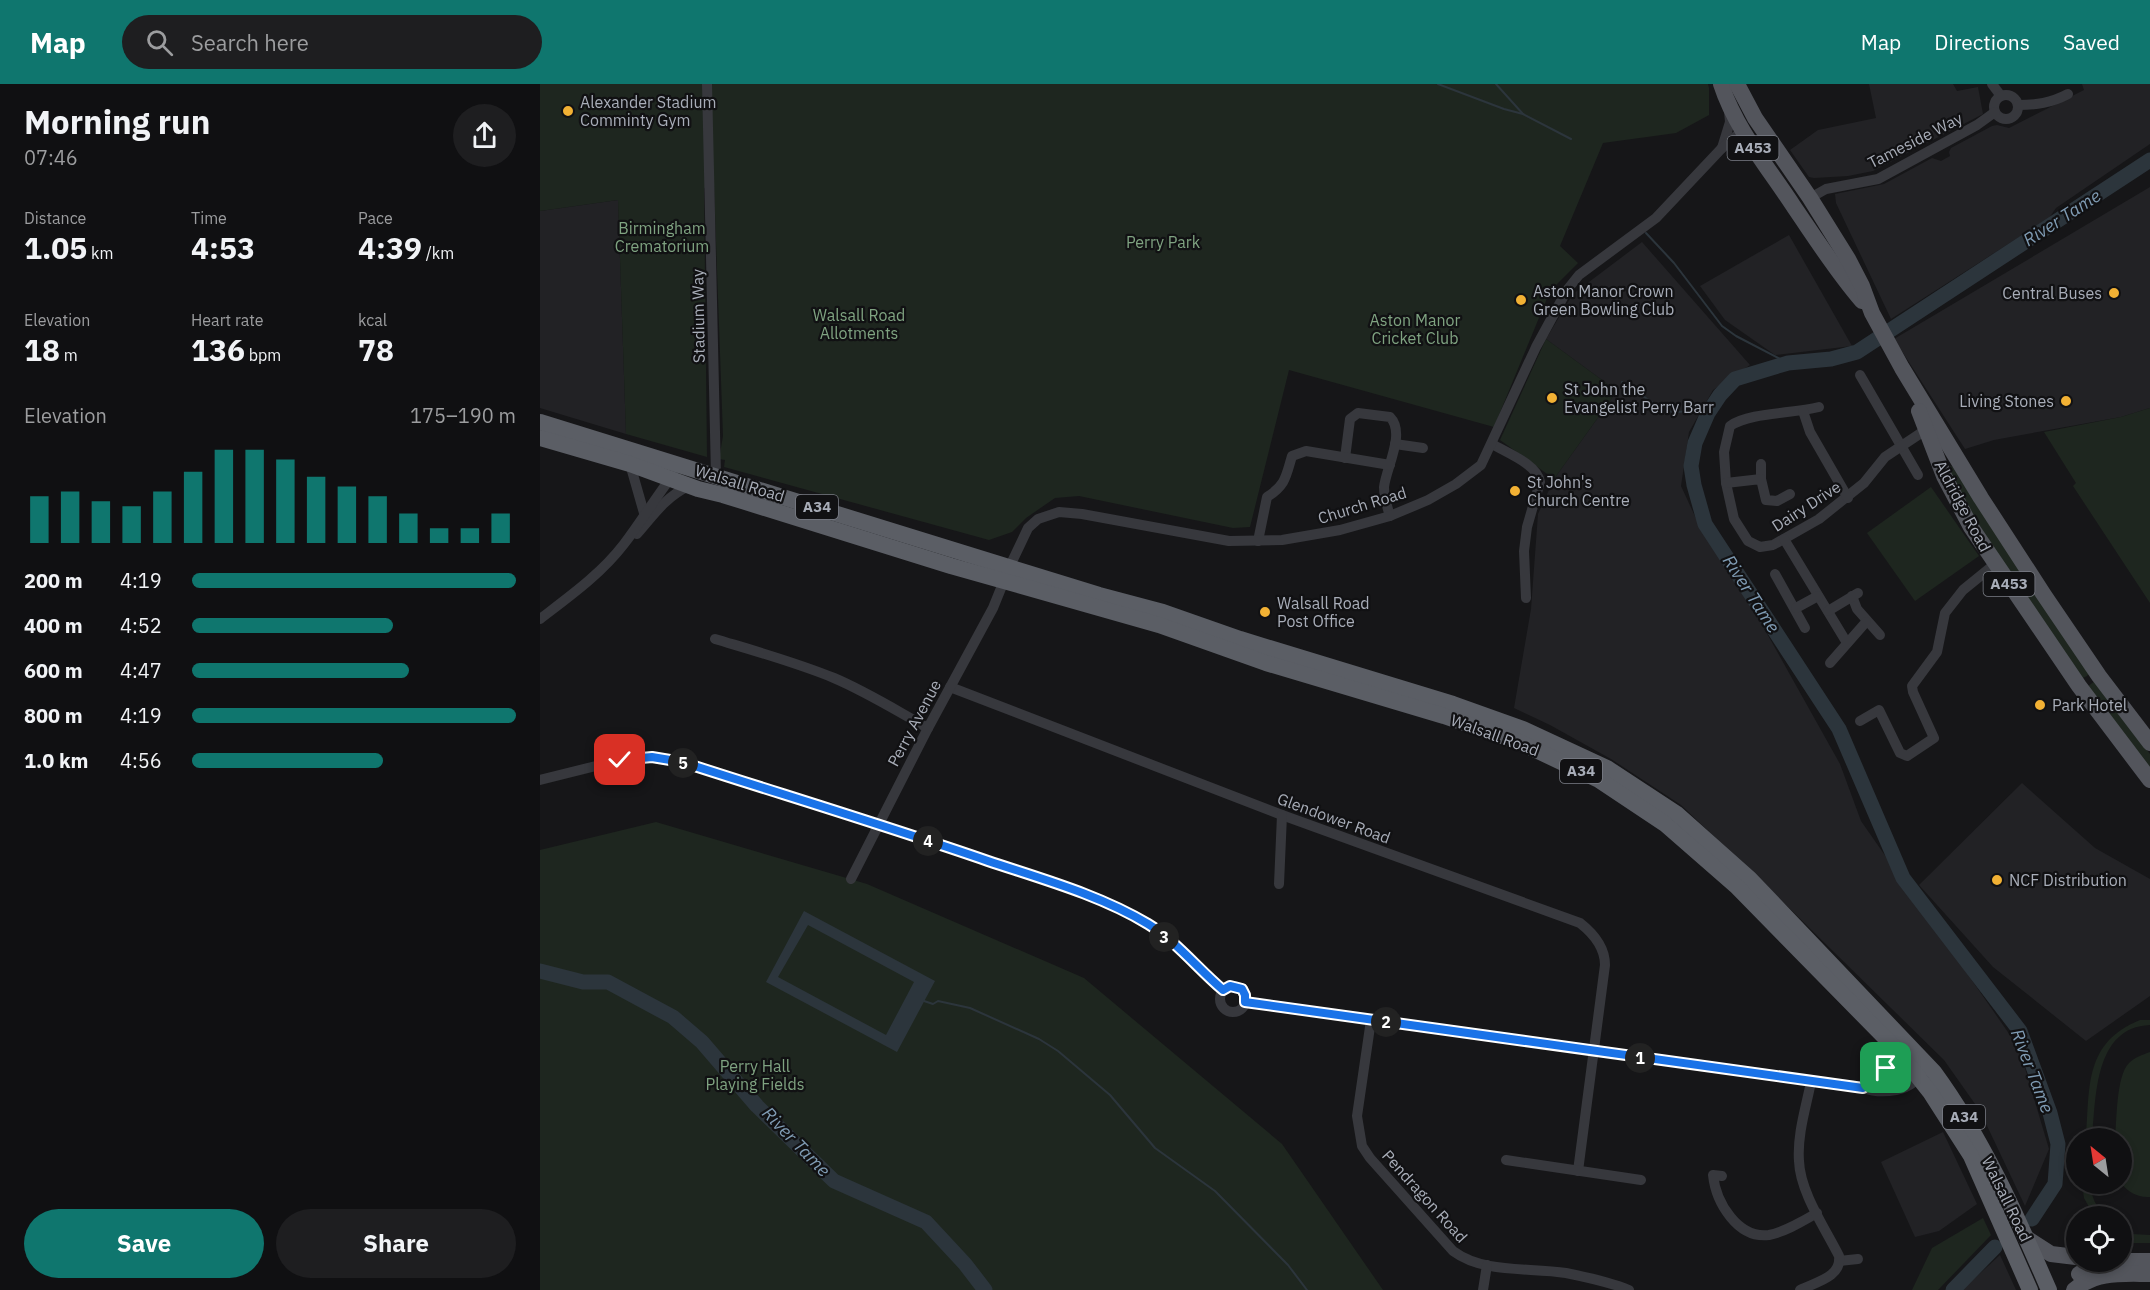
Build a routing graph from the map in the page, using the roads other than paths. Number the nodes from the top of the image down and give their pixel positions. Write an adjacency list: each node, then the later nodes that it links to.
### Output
1 (707, 84): 33 (street, Stadium Way)
2 (1721, 84): 8 (main road, Aldridge Road / A453)
3 (1992, 84): 6 (street)
4 (1739, 89): 10 (main road); 12 (main road, Aldridge Road / A453)
5 (2068, 94): 7 (street)
6 (2001, 96): 7 (street); 9 (street)
7 (2018, 105): 9 (street)
8 (1729, 107): 10 (main road, Aldridge Road / A453); 11 (street, Church Road)
9 (1995, 112): 12 (street, Tameside Way)
10 (1743, 130): 11 (street, Church Road); 13 (main road, Aldridge Road / A453)
11 (1722, 148): 23 (street, Church Road)
12 (1810, 198): 13 (main road); 14 (main road, Aldridge Road / A453)
13 (1795, 207): 14 (main road, Aldridge Road / A453)
14 (1872, 313): 15 (main road, Aldridge Road / A453)
15 (1902, 368): 20 (main road, Aldridge Road / A453); 26 (main road, Aldridge Road / A453)
16 (1860, 375): 24 (street)
17 (1819, 407): 18 (street, Dairy Drive)
18 (1803, 411): 37 (street, Dairy Drive); 41 (street)
19 (540, 422): 31 (highway, Walsall Road / A34)
20 (1927, 429): 24 (street, Dairy Drive); 28 (main road, Aldridge Road / A453)
21 (540, 438): 29 (highway, Walsall Road / A34)
22 (1395, 444): 25 (street); 27 (street); 32 (street)
23 (1492, 444): 43 (street, Church Road); 51 (street)
24 (1901, 445): 34 (street); 41 (street, Dairy Drive)
25 (1423, 448)
26 (1954, 453): 28 (main road); 64 (main road, Aldridge Road / A453)
27 (1345, 458): 32 (street); 45 (street)
28 (1938, 463): 47 (main road, Aldridge Road / A453)
29 (630, 464): 35 (highway, Walsall Road / A34); 42 (street)
30 (1761, 464): 36 (street)
31 (681, 465): 33 (highway, Walsall Road / A34); 35 (street)
32 (1390, 465): 43 (street)
33 (716, 475): 40 (highway); 48 (highway, Walsall Road / A34)
34 (1918, 475)
35 (670, 479): 38 (highway, Walsall Road / A34); 42 (street)
36 (1761, 479): 37 (street); 39 (street)
37 (1726, 483): 44 (street, Dairy Drive)
38 (689, 486): 40 (highway, Walsall Road / A34); 46 (street)
39 (1790, 494)
40 (723, 495): 48 (highway, Walsall Road / A34)
41 (1848, 498): 44 (street, Dairy Drive)
42 (644, 513): 46 (street)
43 (1390, 516): 45 (street, Church Road)
44 (1784, 539): 50 (street)
45 (1258, 541): 48 (street, Church Road)
46 (624, 544): 54 (street)
47 (1995, 564): 62 (street); 66 (main road, Aldridge Road / A453)
48 (1007, 573): 61 (street, Perry Avenue); 72 (highway, Walsall Road / A34); 75 (highway, Walsall Road / A34)
49 (1775, 574): 52 (street)
50 (1818, 596): 52 (street); 53 (street)
51 (1526, 598)
52 (1796, 608): 56 (street)
53 (1828, 611): 55 (street); 59 (street)
54 (540, 619)
55 (1866, 622): 57 (street); 59 (street)
56 (1805, 628)
57 (1880, 635)
58 (715, 639): 63 (street)
59 (1846, 643): 60 (street)
60 (1830, 663)
61 (950, 687): 63 (street, Perry Avenue); 67 (street, Glendower Road)
62 (1860, 721)
63 (928, 728): 68 (street, Perry Avenue)
64 (2150, 742)
65 (540, 780): 68 (street)
66 (2150, 780)
67 (1282, 815): 70 (street); 76 (street, Glendower Road)
68 (877, 826): 69 (street, Perry Avenue); 71 (street)
69 (851, 879)
70 (1280, 884)
71 (1223, 990): 73 (street); 73 (street)
72 (1868, 1000): 78 (street, Walsall Road); 87 (highway, Walsall Road / A34)
73 (1245, 1002): 74 (street)
74 (1371, 1020): 76 (street); 93 (street, Pendragon Road)
75 (1895, 1048): 77 (street); 78 (highway, Walsall Road / A34)
76 (1594, 1052): 79 (street); 83 (street, Glendower Road)
77 (1882, 1073): 80 (street); 81 (street)
78 (1919, 1077): 81 (street); 99 (highway, Walsall Road / A34)
79 (1810, 1082): 80 (street); 86 (street)
80 (1863, 1088): 81 (street)
81 (1890, 1091)
82 (1506, 1160): 83 (street)
83 (1578, 1171): 85 (street)
84 (1722, 1176): 86 (street)
85 (1641, 1180)
86 (1817, 1213): 90 (street)
87 (2026, 1238): 88 (main road); 100 (highway, Walsall Road / A34)
88 (2066, 1256)
89 (1858, 1259): 90 (street)
90 (1839, 1261): 98 (street)
91 (2132, 1261): 92 (main road)
92 (2150, 1261)
93 (1487, 1265): 96 (street); 97 (street, Pendragon Road)
94 (2083, 1272): 101 (main road)
95 (2150, 1274): 102 (main road)
96 (1483, 1290)
97 (1629, 1290)
98 (1800, 1290)
99 (2030, 1290)
100 (2049, 1290)
101 (2064, 1290)
102 (2074, 1290)

